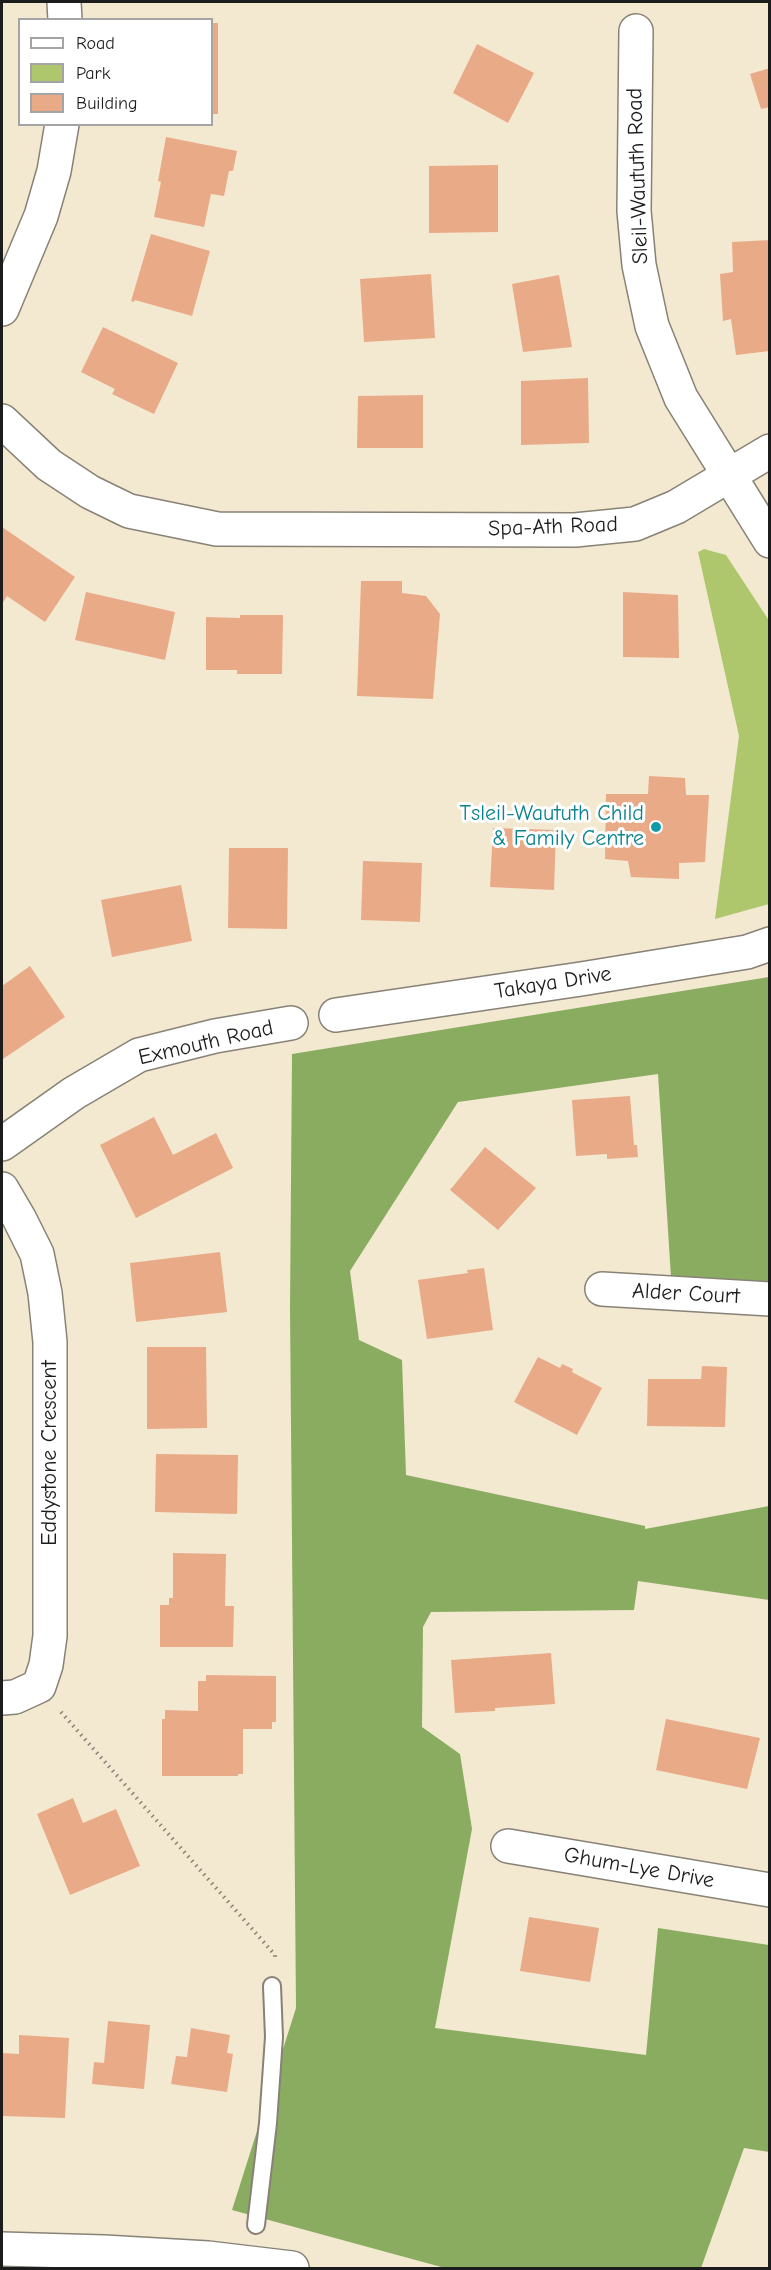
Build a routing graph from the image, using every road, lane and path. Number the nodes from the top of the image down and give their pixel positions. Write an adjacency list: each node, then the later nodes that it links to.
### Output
1 (64, 2): 2 (street)
2 (65, 18)
3 (636, 31): 8 (street, Sleil-Waututh Road)
4 (62, 126): 5 (street)
5 (2, 309)
6 (2, 421): 8 (street, Spa-Ath Road)
7 (770, 451): 8 (street, Spa-Ath Road)
8 (728, 476): 9 (street, Sleil-Waututh Road)
9 (770, 541)
10 (770, 944): 11 (street, Takaya Drive)
11 (336, 1015)
12 (291, 1023): 13 (street, Exmouth Road)
13 (2, 1143)
14 (2, 1189): 17 (street, Eddystone Crescent)
15 (602, 1289): 16 (street, Alder Court)
16 (770, 1299)
17 (39, 1686): 18 (street); 21 (path)
18 (2, 1698)
19 (508, 1846): 20 (street, Ghum-Lye Drive)
20 (770, 1890)
21 (272, 1986): 22 (lane)
22 (256, 2225)
23 (2, 2249): 24 (street)
24 (292, 2268)

